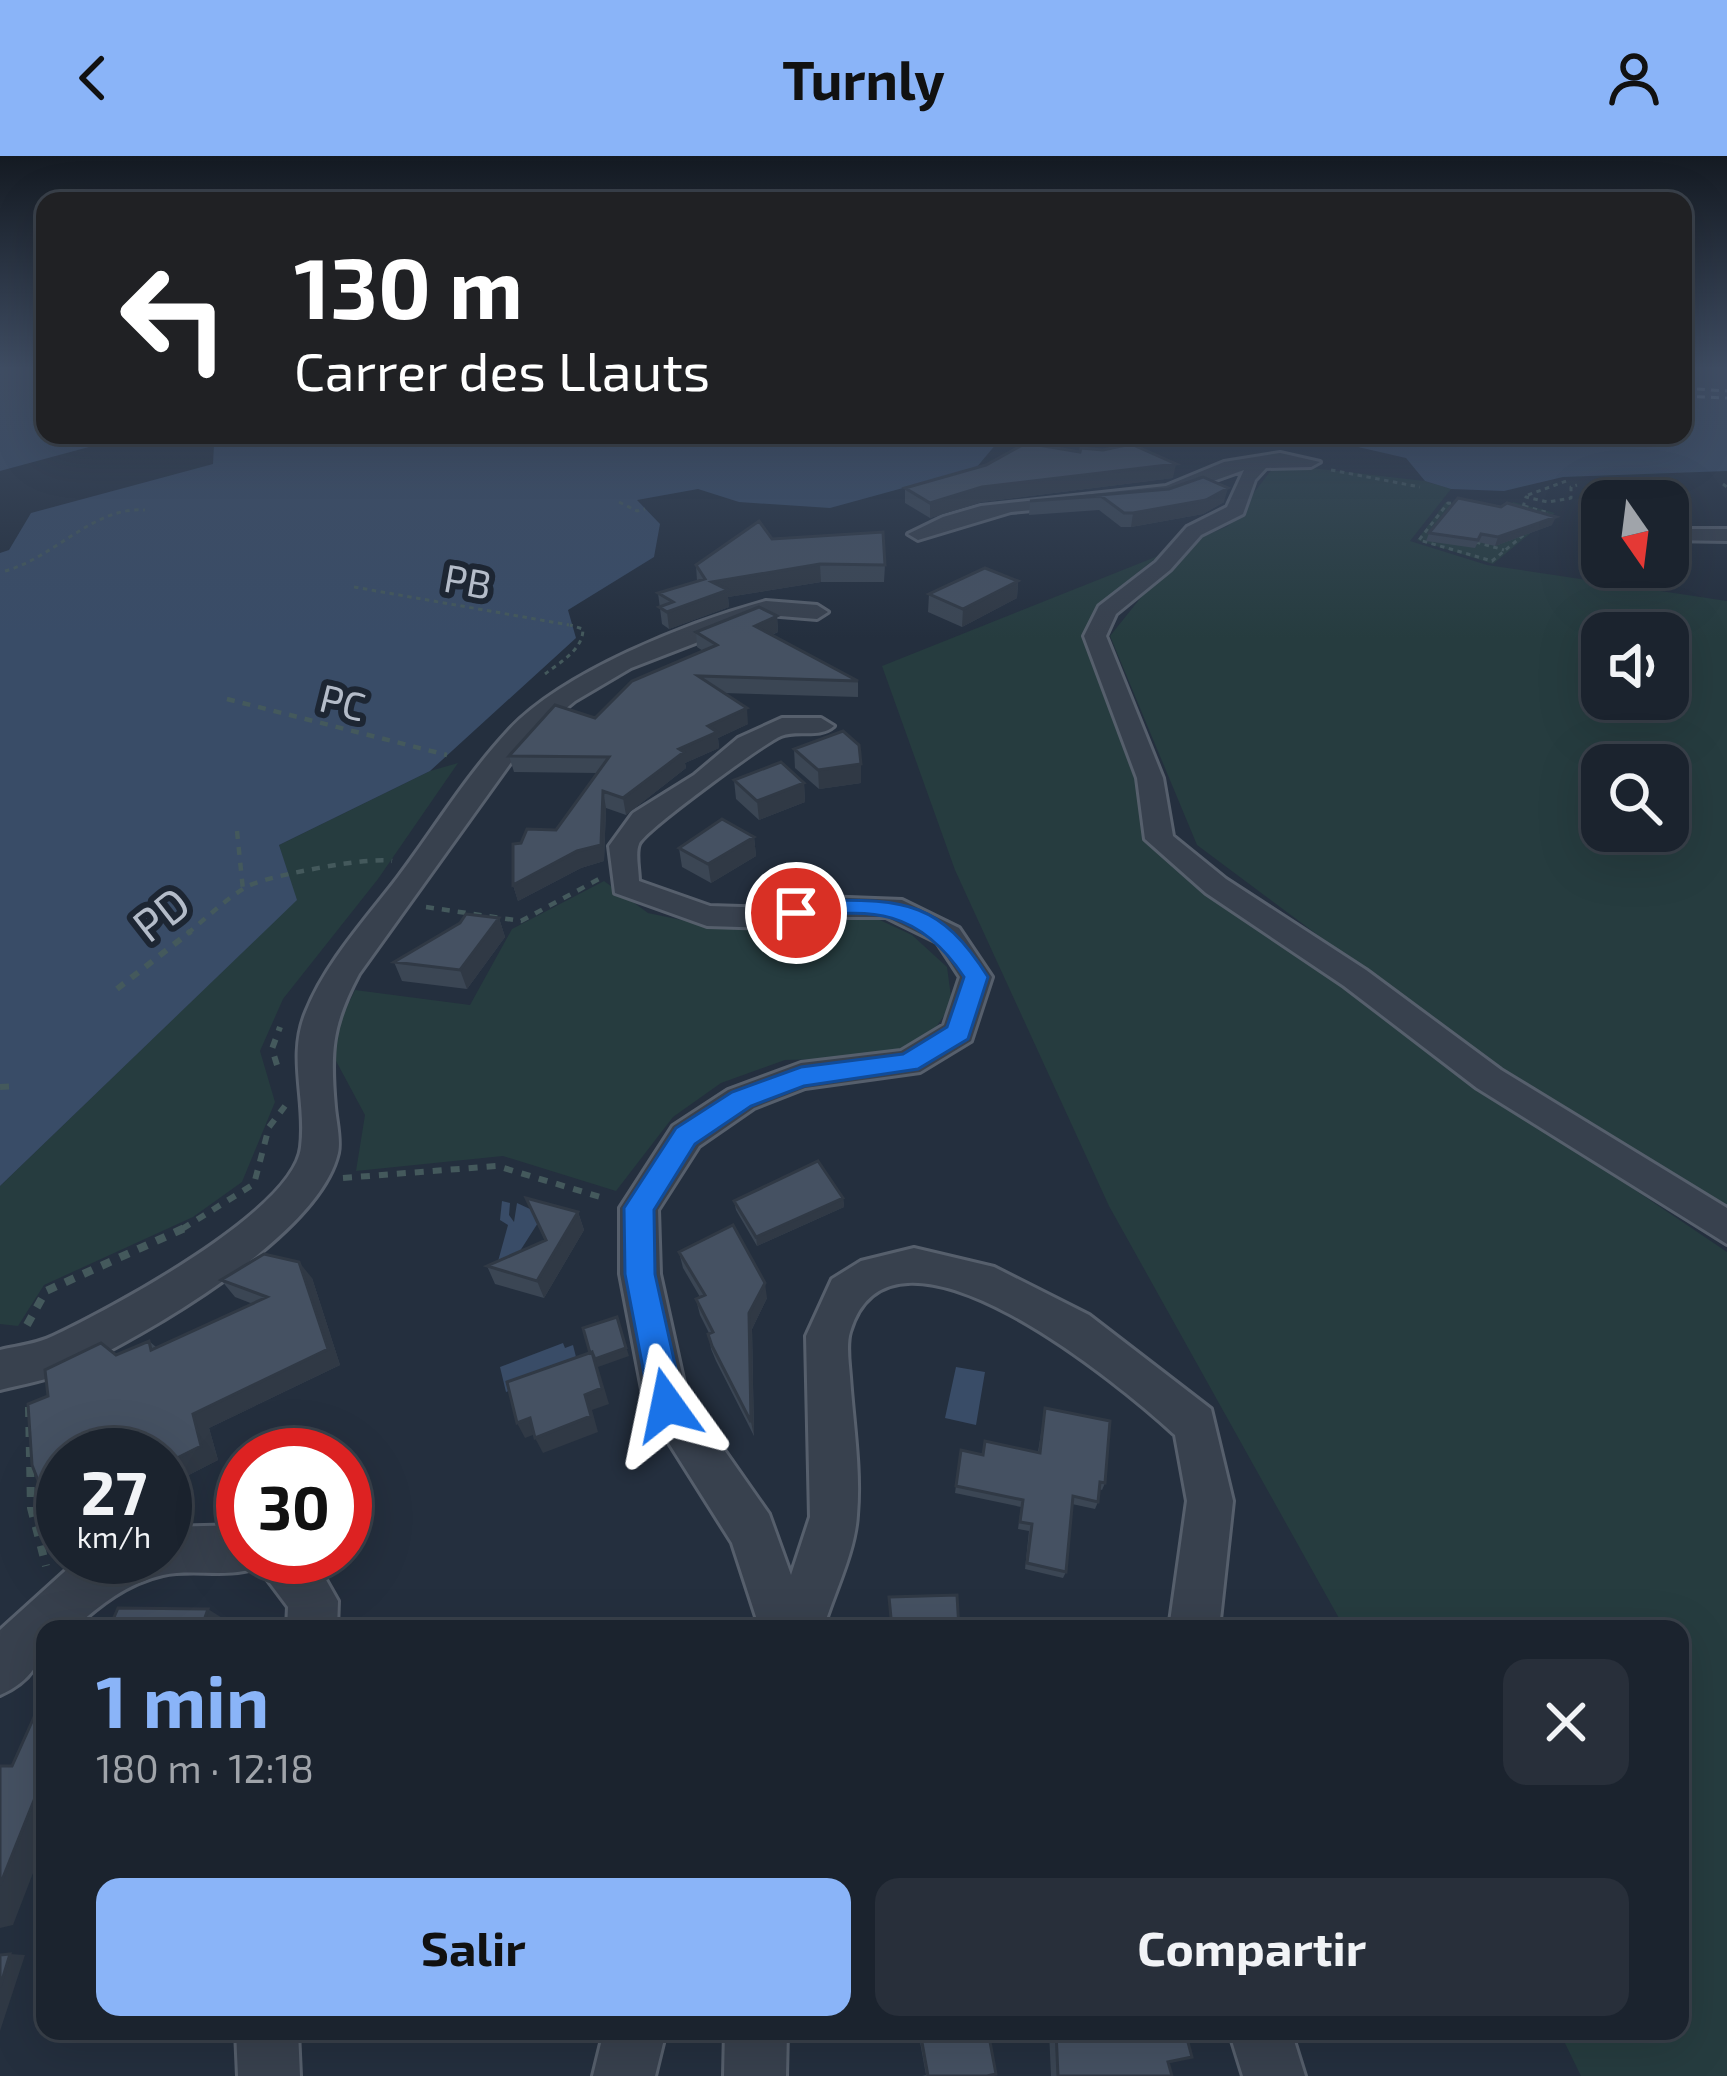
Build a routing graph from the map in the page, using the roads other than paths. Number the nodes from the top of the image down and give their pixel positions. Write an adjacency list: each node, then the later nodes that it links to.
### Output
1 (1311, 462): 2 (street)
2 (1253, 465): 4 (street); 10 (street)
3 (1121, 476): 4 (street)
4 (1028, 501): 5 (street)
5 (918, 534)
6 (1689, 535): 7 (street)
7 (1727, 535)
8 (817, 613): 11 (street)
9 (821, 726): 16 (street)
10 (1727, 1228)
11 (18, 1355)
12 (87, 1584): 14 (street)
13 (302, 1584): 15 (street)
14 (48, 1620)
15 (312, 1620)
16 (782, 1620)
17 (801, 1620): 18 (street)
18 (1195, 1620)
19 (36, 1632): 20 (street)
20 (0, 1669)
21 (267, 2040): 25 (street)
22 (632, 2040): 26 (street)
23 (756, 2040): 27 (street)
24 (1263, 2040): 28 (street)
25 (268, 2076)
26 (624, 2076)
27 (755, 2076)
28 (1274, 2076)

